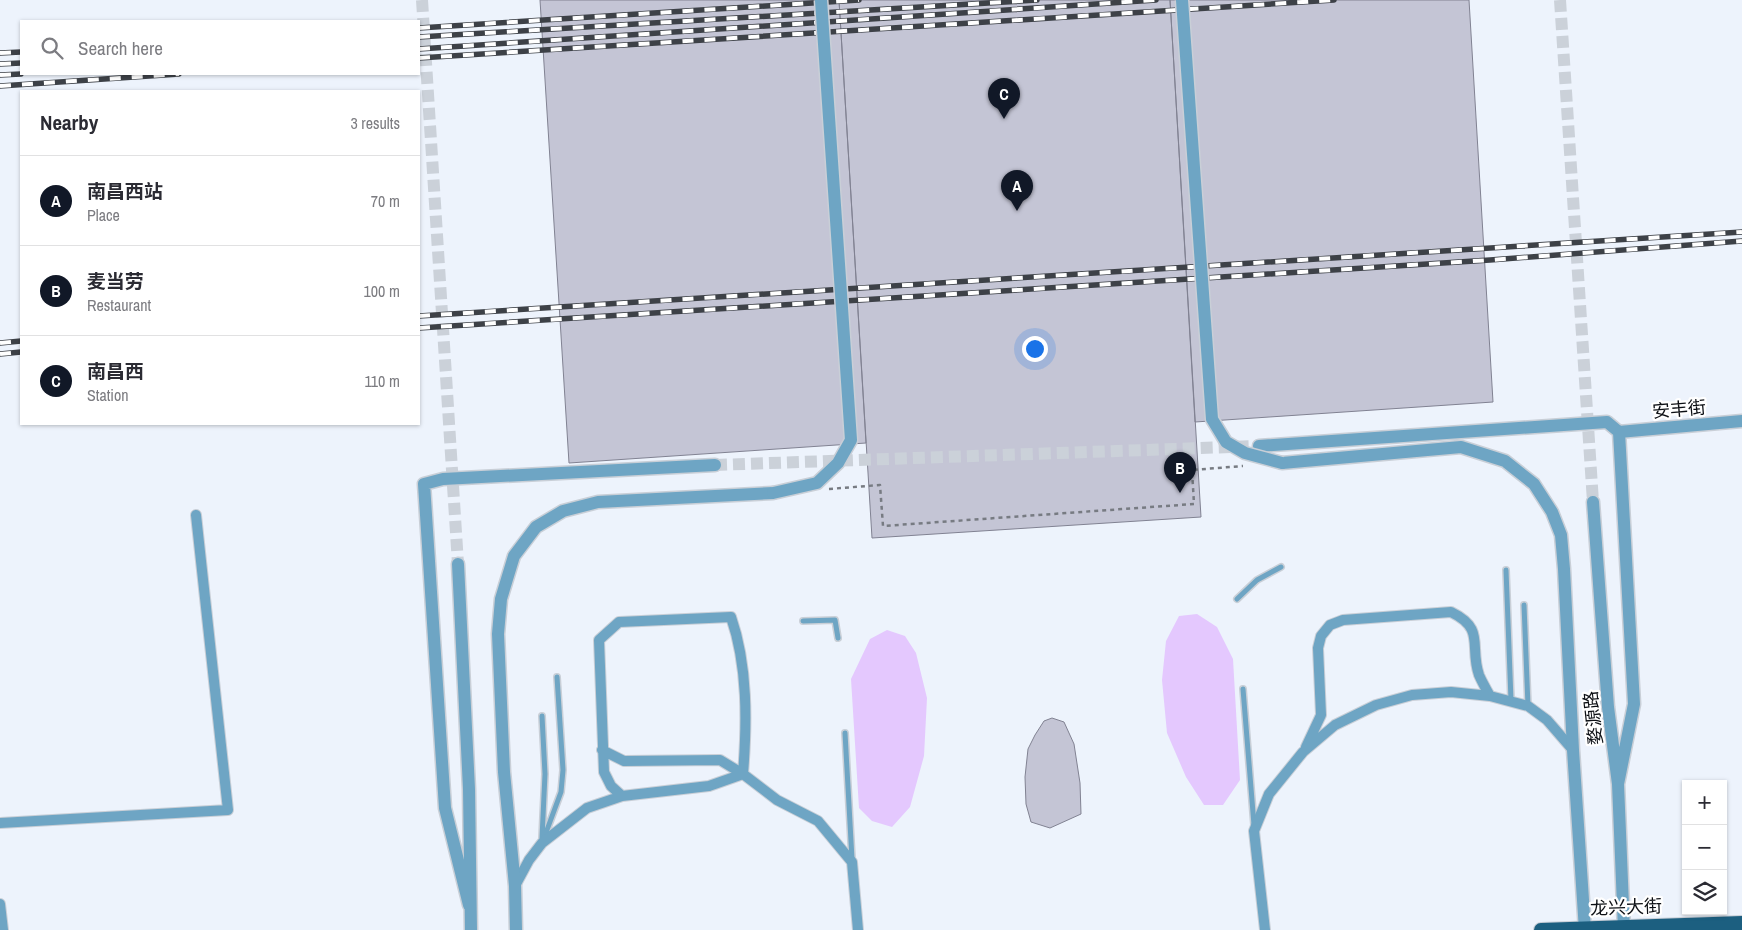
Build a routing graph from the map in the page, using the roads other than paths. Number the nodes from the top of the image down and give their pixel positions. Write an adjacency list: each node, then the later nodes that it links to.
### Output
1 (821, 0): 33 (street, bridge)
2 (1182, 0): 24 (street, 婺源路, bridge)
3 (1742, 421): 4 (street, 安丰街)
4 (1618, 432): 5 (street); 27 (street)
5 (1259, 446)
6 (715, 465): 35 (street)
7 (1594, 502): 27 (street, 婺源路)
8 (196, 515): 29 (street)
9 (458, 564): 35 (street)
10 (1281, 567): 12 (lane)
11 (1506, 570): 19 (lane)
12 (1237, 599)
13 (1524, 604): 20 (lane)
14 (803, 621): 15 (lane)
15 (838, 638)
16 (557, 677): 31 (lane)
17 (1243, 689): 30 (lane)
18 (1490, 696): 19 (street); 25 (street); 25 (street)
19 (1511, 700): 20 (street)
20 (1528, 706): 24 (street)
21 (542, 716): 31 (lane)
22 (844, 733): 32 (lane)
23 (602, 750): 26 (street); 26 (street); 28 (street)
24 (1573, 750): 38 (street, 婺源路)
25 (1303, 752): 30 (street)
26 (743, 774): 28 (street); 32 (street)
27 (1618, 784): 37 (street, 婺源路)
28 (622, 796): 31 (street)
29 (0, 824)
30 (1254, 830): 43 (street)
31 (542, 844): 33 (street)
32 (852, 862): 42 (street)
33 (516, 886): 41 (street)
34 (0, 904): 39 (street)
35 (469, 905): 40 (street)
36 (1742, 923): 37 (main road, 龙兴大街)
37 (1624, 928): 38 (main road, 龙兴大街)
38 (1585, 929): 44 (main road, 龙兴大街)
39 (3, 930)
40 (470, 930)
41 (516, 930)
42 (858, 930)
43 (1265, 930)
44 (1541, 930)

